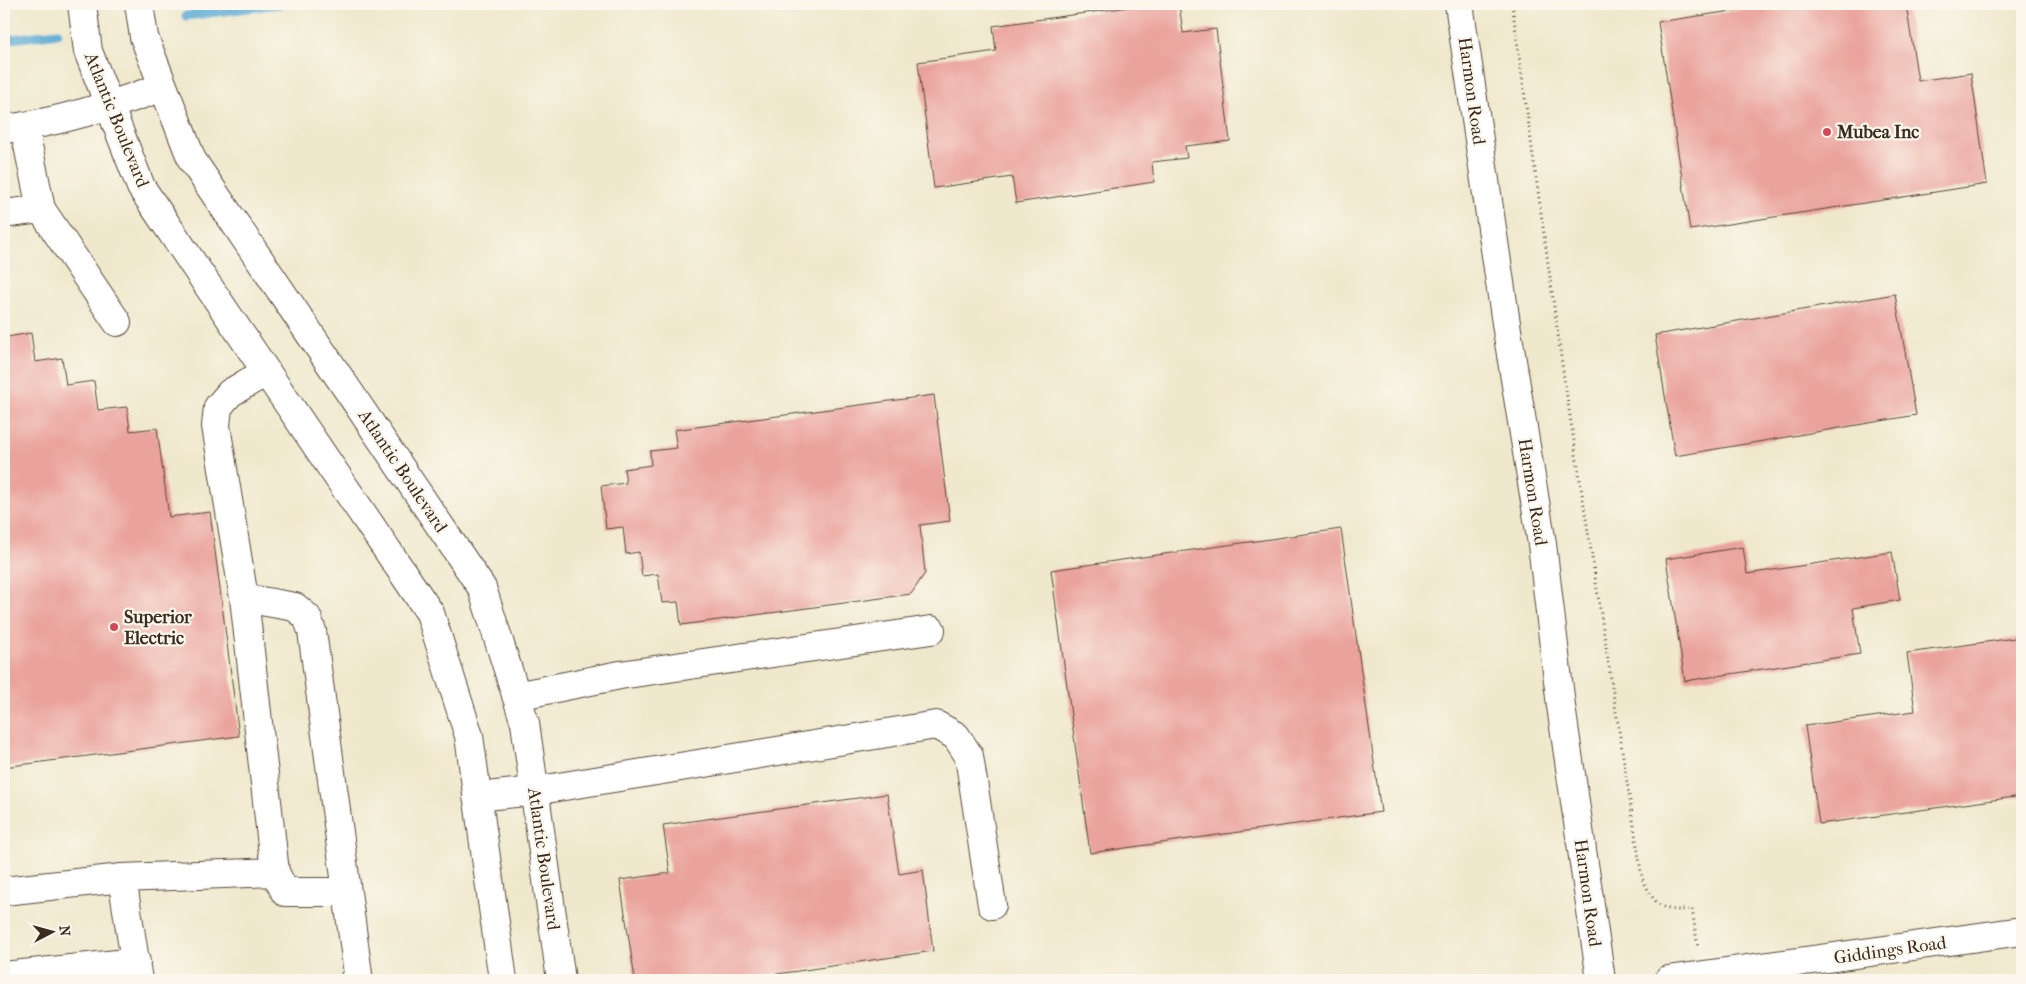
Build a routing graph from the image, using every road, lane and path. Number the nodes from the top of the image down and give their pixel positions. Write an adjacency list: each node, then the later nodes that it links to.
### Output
1 (82, 4): 6 (street, Atlantic Boulevard)
2 (139, 4): 5 (street, Atlantic Boulevard)
3 (1459, 4): 29 (street, Harmon Road)
4 (1512, 4): 23 (path)
5 (163, 87): 6 (street); 14 (street, Atlantic Boulevard)
6 (109, 106): 7 (street); 11 (street, Atlantic Boulevard)
7 (14, 128): 8 (street)
8 (41, 209): 9 (street); 10 (street)
9 (4, 214)
10 (117, 322)
11 (266, 372): 12 (street); 16 (street, Atlantic Boulevard)
12 (244, 598): 17 (street); 20 (street)
13 (931, 630): 14 (street)
14 (516, 696): 15 (street, Atlantic Boulevard)
15 (534, 790): 16 (street); 21 (street); 28 (street, Atlantic Boulevard)
16 (477, 797): 27 (street, Atlantic Boulevard)
17 (275, 872): 18 (street); 20 (street)
18 (122, 878): 19 (street); 24 (street)
19 (4, 891)
20 (346, 892): 26 (street)
21 (992, 905)
22 (2022, 931): 30 (street, Giddings Road)
23 (1698, 949)
24 (137, 971): 25 (street)
25 (4, 976)
26 (354, 980)
27 (503, 980)
28 (562, 980)
29 (1600, 980)
30 (1668, 980)

